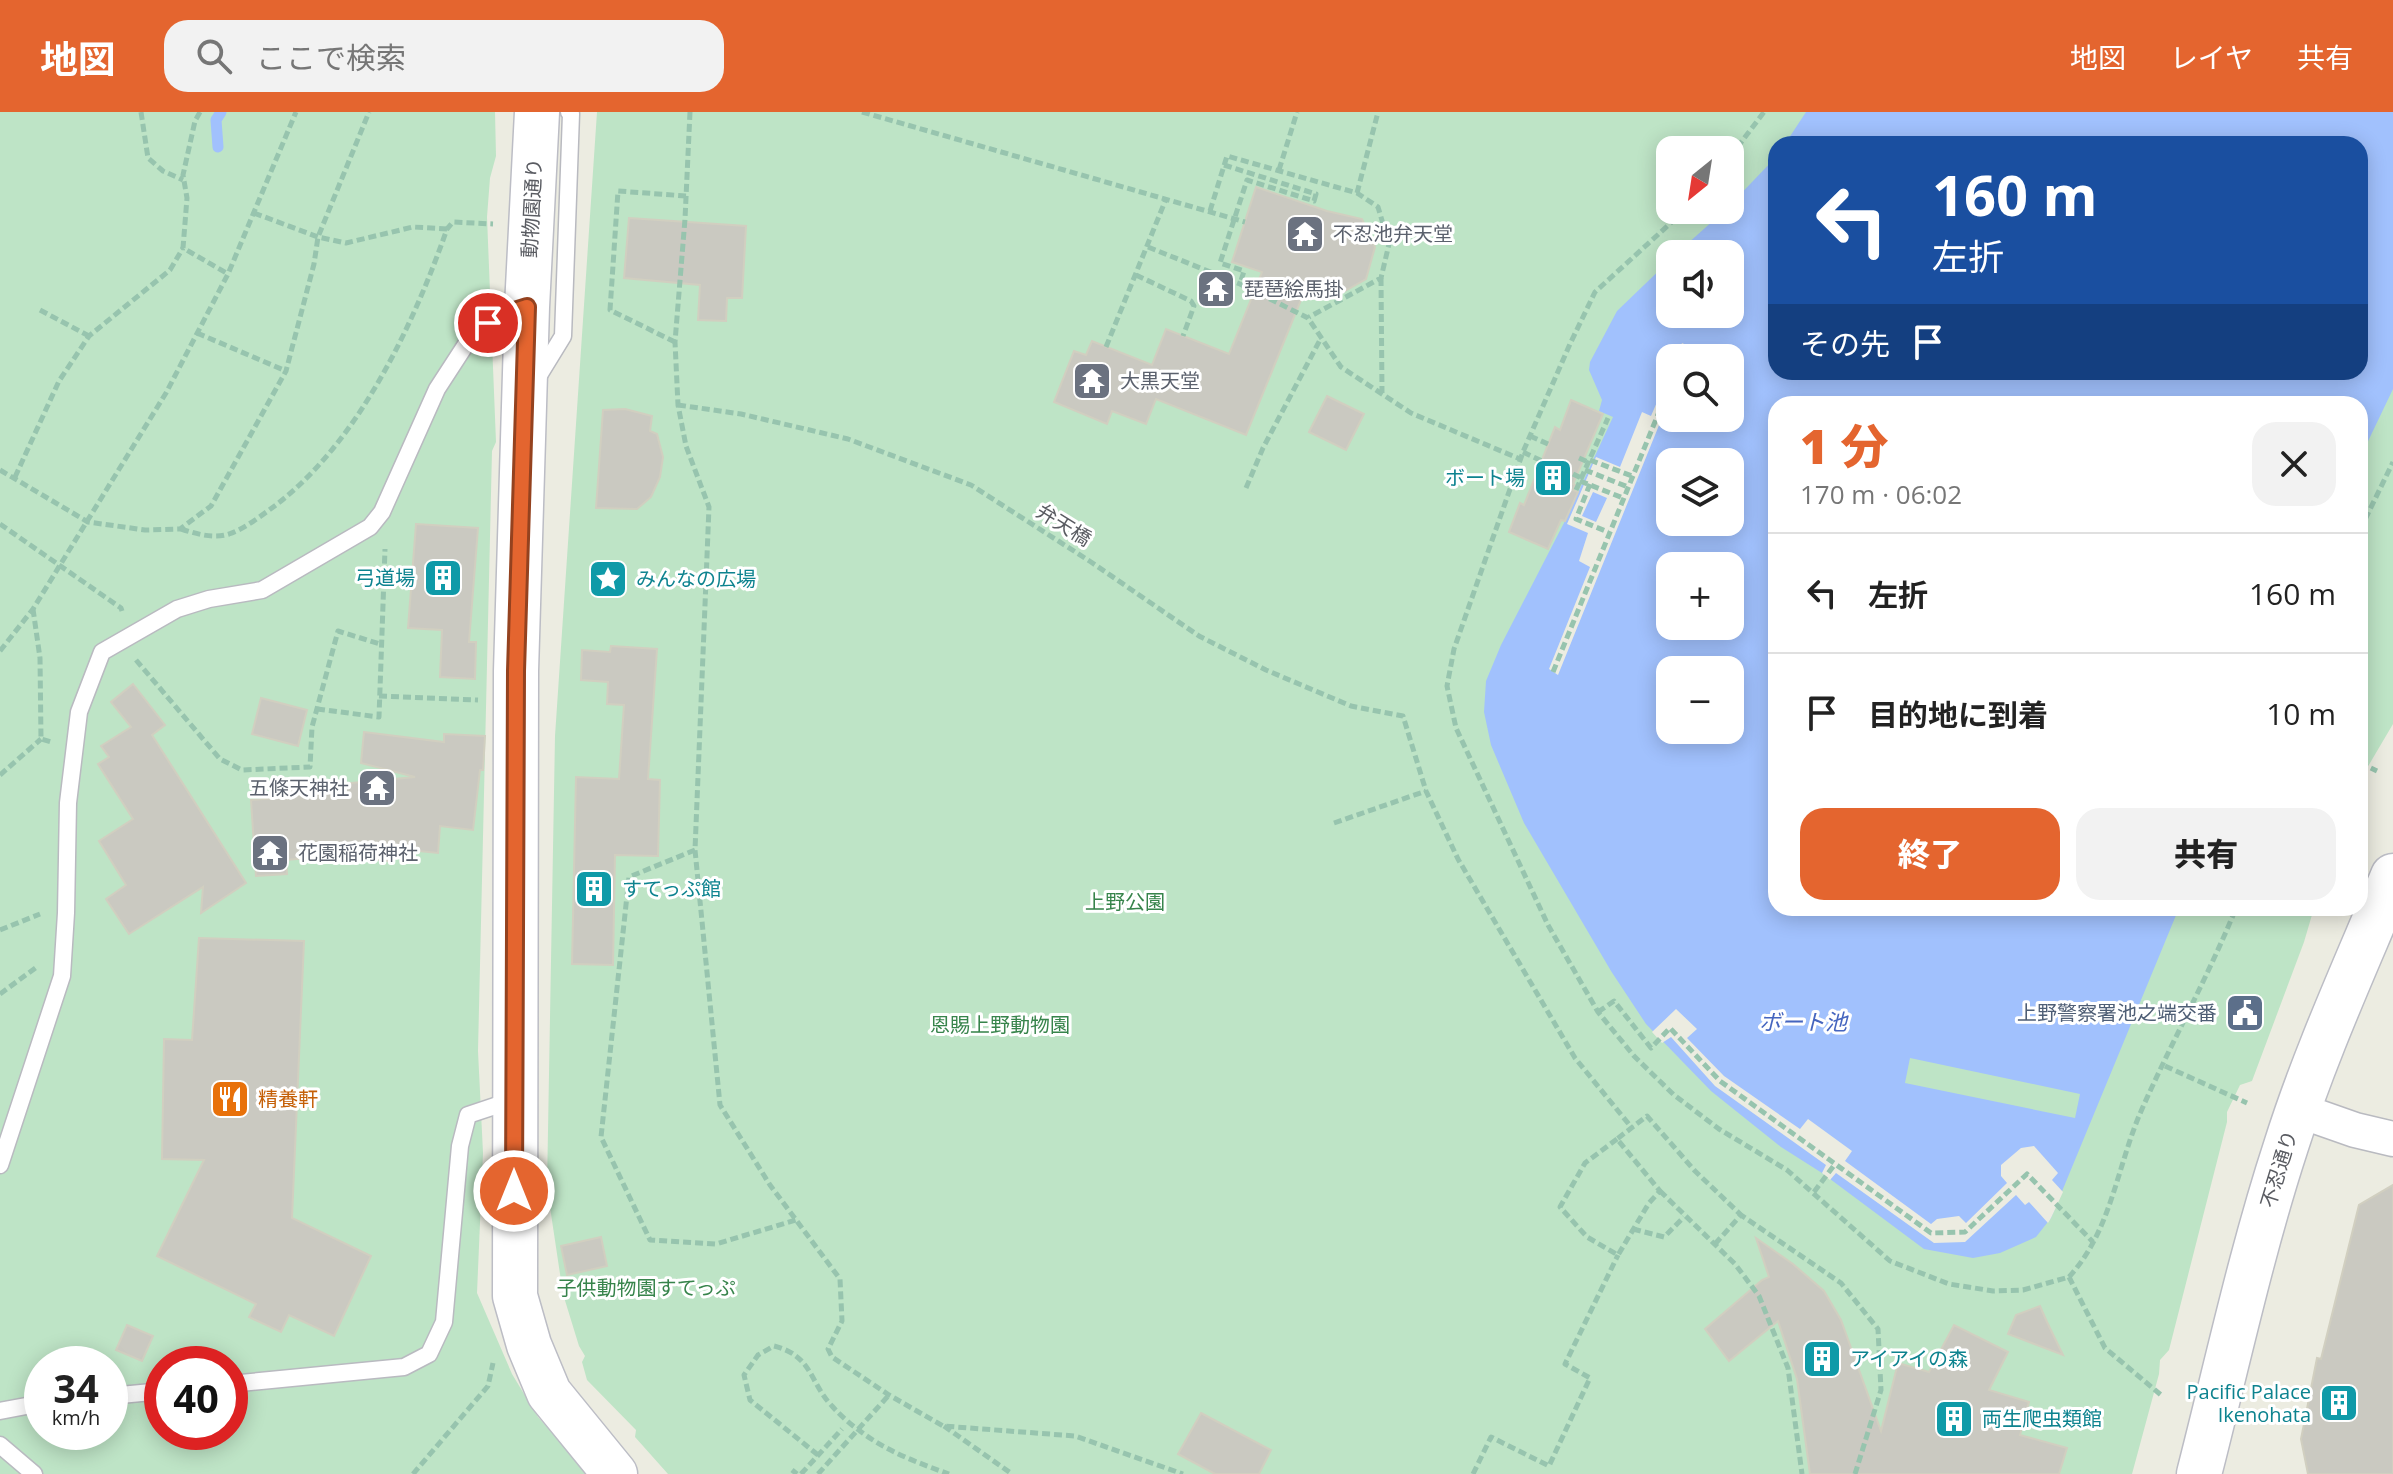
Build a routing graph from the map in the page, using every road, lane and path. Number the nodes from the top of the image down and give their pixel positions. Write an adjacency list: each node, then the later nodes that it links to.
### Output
1 (141, 112): 15 (path)
2 (200, 112): 15 (path)
3 (296, 112): 20 (path)
4 (369, 112): 26 (path)
5 (537, 112): 33 (street, 動物園通り)
6 (569, 112): 44 (lane)
7 (690, 112): 17 (path)
8 (862, 112): 18 (path)
9 (1297, 112): 14 (path)
10 (1378, 112): 16 (path)
11 (1764, 112): 12 (path)
12 (1744, 138)
13 (1224, 165): 14 (path); 19 (path); 21 (path)
14 (1279, 170): 16 (path)
15 (184, 180): 28 (path)
16 (1357, 193): 31 (path)
17 (686, 196): 40 (path); 40 (path)
18 (1166, 199): 19 (path); 27 (path)
19 (1210, 211): 21 (path)
20 (254, 213): 26 (path); 29 (path)
21 (1235, 218): 22 (path); 32 (path)
22 (1245, 222)
23 (501, 224): 25 (path)
24 (1670, 224): 48 (path)
25 (447, 229): 26 (path); 69 (path)
26 (318, 237): 42 (path)
27 (1148, 247): 30 (path); 32 (path)
28 (183, 248): 29 (path); 37 (path)
29 (228, 274): 36 (path)
30 (1136, 275): 38 (path); 41 (path)
31 (1381, 278): 35 (path); 43 (path)
32 (1240, 284): 35 (path)
33 (527, 307): 44 (street, 動物園通り); 74 (lane)
34 (40, 310): 37 (path)
35 (1308, 318): 39 (path)
36 (197, 333): 42 (path); 67 (path)
37 (89, 336): 59 (path)
38 (1183, 336)
39 (1322, 337): 43 (path); 63 (path)
40 (675, 342): 45 (path)
41 (1106, 347)
42 (286, 371): 69 (path)
43 (1382, 394): 50 (path)
44 (524, 398): 98 (street, 動物園通り)
45 (678, 405): 87 (path, 弁天橋); 89 (path)
46 (1608, 418): 53 (path)
47 (1656, 419): 58 (path)
48 (1530, 436): 49 (path); 50 (path)
49 (1548, 444)
50 (1522, 456): 52 (path); 96 (path)
51 (1579, 458): 53 (path)
52 (1542, 461)
53 (1589, 461): 56 (path); 58 (path)
54 (2393, 462): 66 (path)
55 (0, 470): 59 (path)
56 (1585, 470): 60 (path); 62 (path)
57 (1573, 474): 60 (path)
58 (1632, 476): 62 (path)
59 (15, 477): 67 (path)
60 (1581, 479): 61 (path); 64 (path)
61 (1590, 484): 65 (path); 70 (path)
62 (1628, 487): 65 (path)
63 (1246, 488)
64 (1576, 490)
65 (1623, 498): 70 (path)
66 (2368, 514)
67 (88, 522): 69 (path); 71 (path)
68 (0, 524): 71 (path)
69 (180, 529)
70 (1608, 532): 78 (path)
71 (61, 564): 73 (path); 74 (path)
72 (384, 578): 76 (path)
73 (33, 609): 77 (path); 82 (path)
74 (131, 635): 75 (lane)
75 (116, 644): 81 (path); 83 (lane)
76 (380, 644): 79 (path); 81 (path)
77 (0, 651)
78 (1553, 672)
79 (379, 696): 80 (path); 81 (path)
80 (482, 700)
81 (317, 709)
82 (41, 739): 83 (path); 86 (path)
83 (75, 747): 91 (lane)
84 (2368, 767): 85 (path)
85 (2377, 771)
86 (0, 775)
87 (1426, 791): 88 (path); 101 (path)
88 (1334, 823)
89 (695, 850): 110 (path); 110 (path)
90 (2393, 876): 100 (street, 不忍通り)
91 (66, 901): 93 (path); 94 (lane)
92 (2233, 916): 97 (path)
93 (0, 930)
94 (65, 946): 95 (path); 105 (lane)
95 (0, 994)
96 (1598, 1012): 104 (path); 107 (path)
97 (2164, 1066): 99 (path); 112 (path)
98 (514, 1100): 117 (lane); 129 (street, 動物園通り)
99 (2247, 1103)
100 (2298, 1110): 103 (street); 137 (street, 不忍通り)
101 (1632, 1128): 102 (path); 108 (path)
102 (1617, 1139): 106 (path); 114 (path)
103 (2393, 1139)
104 (1835, 1164): 107 (path); 112 (path)
105 (0, 1165)
106 (1660, 1191): 109 (path); 111 (path)
107 (1814, 1192): 115 (path)
108 (1741, 1215): 113 (path); 136 (path)
109 (1684, 1217): 111 (path); 113 (path)
110 (796, 1220): 118 (path)
111 (1633, 1229): 114 (path)
112 (2093, 1242): 115 (path)
113 (1715, 1244): 135 (path)
114 (1618, 1255): 134 (path)
115 (2069, 1277): 119 (path)
116 (495, 1359): 128 (path)
117 (248, 1382)
118 (889, 1395): 122 (path); 130 (path)
119 (2161, 1395)
120 (24, 1406): 121 (lane)
121 (0, 1411)
122 (943, 1426): 132 (path); 133 (path)
123 (842, 1429): 125 (path)
124 (0, 1445): 127 (lane)
125 (818, 1455): 126 (path); 131 (path, bridge)
126 (796, 1473)
127 (34, 1474)
128 (413, 1474)
129 (615, 1474)
130 (818, 1474)
131 (949, 1474)
132 (1012, 1474)
133 (1183, 1474)
134 (1473, 1474)
135 (1802, 1474)
136 (1855, 1474)
137 (2199, 1474)

